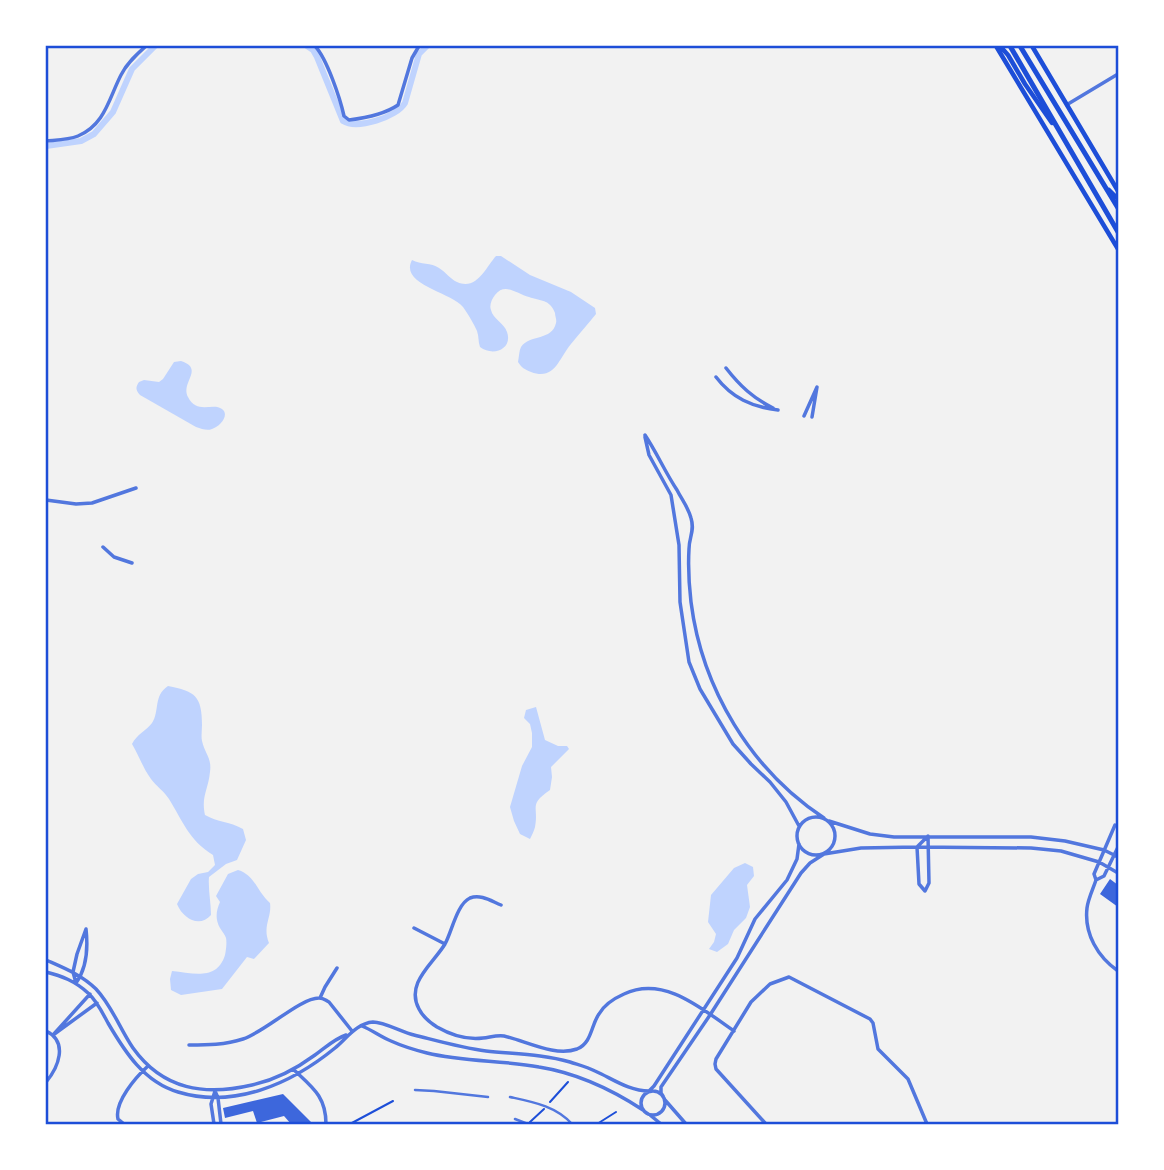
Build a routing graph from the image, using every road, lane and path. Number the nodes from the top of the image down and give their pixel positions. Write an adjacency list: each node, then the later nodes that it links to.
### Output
1 (146, 46): 10 (street)
2 (315, 46): 3 (street)
3 (419, 46)
4 (998, 46): 11 (main road); 17 (main road)
5 (1010, 46): 11 (highway)
6 (1020, 46): 12 (highway)
7 (1032, 46): 9 (main road)
8 (1118, 74): 9 (street)
9 (1068, 104): 13 (main road)
10 (46, 141)
11 (1065, 142): 16 (highway)
12 (1106, 187): 14 (main road); 15 (highway)
13 (1118, 191)
14 (1118, 199)
15 (1118, 208)
16 (1118, 232)
17 (1118, 249)
18 (726, 368): 19 (street)
19 (716, 377)
20 (804, 416): 21 (street)
21 (812, 417)
22 (136, 488): 23 (street)
23 (46, 500)
24 (103, 547): 25 (street)
25 (132, 563)
26 (774, 778): 27 (street); 27 (street); 28 (street)
27 (770, 782): 31 (street)
28 (824, 818): 29 (street); 31 (street)
29 (829, 821): 32 (street); 38 (street)
30 (1115, 825): 37 (street)
31 (799, 826): 33 (street)
32 (928, 836): 34 (street); 35 (street); 37 (street)
33 (799, 844): 38 (street); 43 (street)
34 (928, 846): 35 (street); 35 (street); 40 (street)
35 (917, 847): 38 (street)
36 (1118, 847): 39 (street)
37 (1104, 850): 39 (street); 40 (street)
38 (824, 854): 45 (street)
39 (1117, 856): 41 (street)
40 (1099, 862): 41 (street); 44 (street)
41 (1109, 867): 42 (street); 44 (street)
42 (1118, 873)
43 (787, 880): 45 (street); 49 (street)
44 (1096, 880): 53 (street)
45 (793, 885): 51 (street)
46 (500, 905): 48 (street)
47 (414, 928): 48 (street)
48 (445, 944): 61 (street)
49 (737, 958): 51 (street); 61 (street)
50 (46, 960): 55 (street)
51 (744, 962): 62 (street)
52 (337, 968): 59 (street)
53 (1118, 971)
54 (46, 972): 57 (street)
55 (73, 972): 56 (street); 56 (street); 57 (street)
56 (81, 977): 57 (street); 69 (street)
57 (76, 983): 58 (street)
58 (90, 994): 60 (street); 67 (street)
59 (320, 998): 66 (street); 68 (street)
60 (97, 1003): 67 (street); 71 (street)
61 (704, 1010): 62 (street); 76 (street)
62 (710, 1015): 65 (street); 81 (street)
63 (362, 1026): 66 (street); 76 (street); 83 (street)
64 (46, 1031): 67 (street)
65 (734, 1031): 97 (street); 98 (street)
66 (350, 1033): 70 (street); 72 (street)
67 (53, 1035): 73 (street)
68 (188, 1045)
69 (148, 1066): 71 (street); 75 (street)
70 (293, 1069): 72 (street); 75 (street)
71 (142, 1071): 79 (street); 87 (street)
72 (298, 1074): 80 (street); 90 (street)
73 (46, 1082)
74 (415, 1090): 77 (street)
75 (215, 1091): 79 (street); 80 (street)
76 (649, 1091): 81 (street); 83 (street)
77 (488, 1097)
78 (510, 1097): 93 (street)
79 (212, 1098): 80 (street); 88 (street)
80 (218, 1098): 89 (street)
81 (664, 1098): 85 (street); 96 (street)
82 (393, 1101): 91 (path)
83 (643, 1110): 85 (street)
84 (616, 1112): 94 (path)
85 (649, 1114): 95 (street)
86 (515, 1119): 92 (street)
87 (124, 1125)
88 (214, 1125)
89 (221, 1125)
90 (327, 1125)
91 (350, 1125)
92 (528, 1125)
93 (572, 1125)
94 (597, 1125)
95 (661, 1125)
96 (686, 1125)
97 (766, 1125)
98 (927, 1125)

